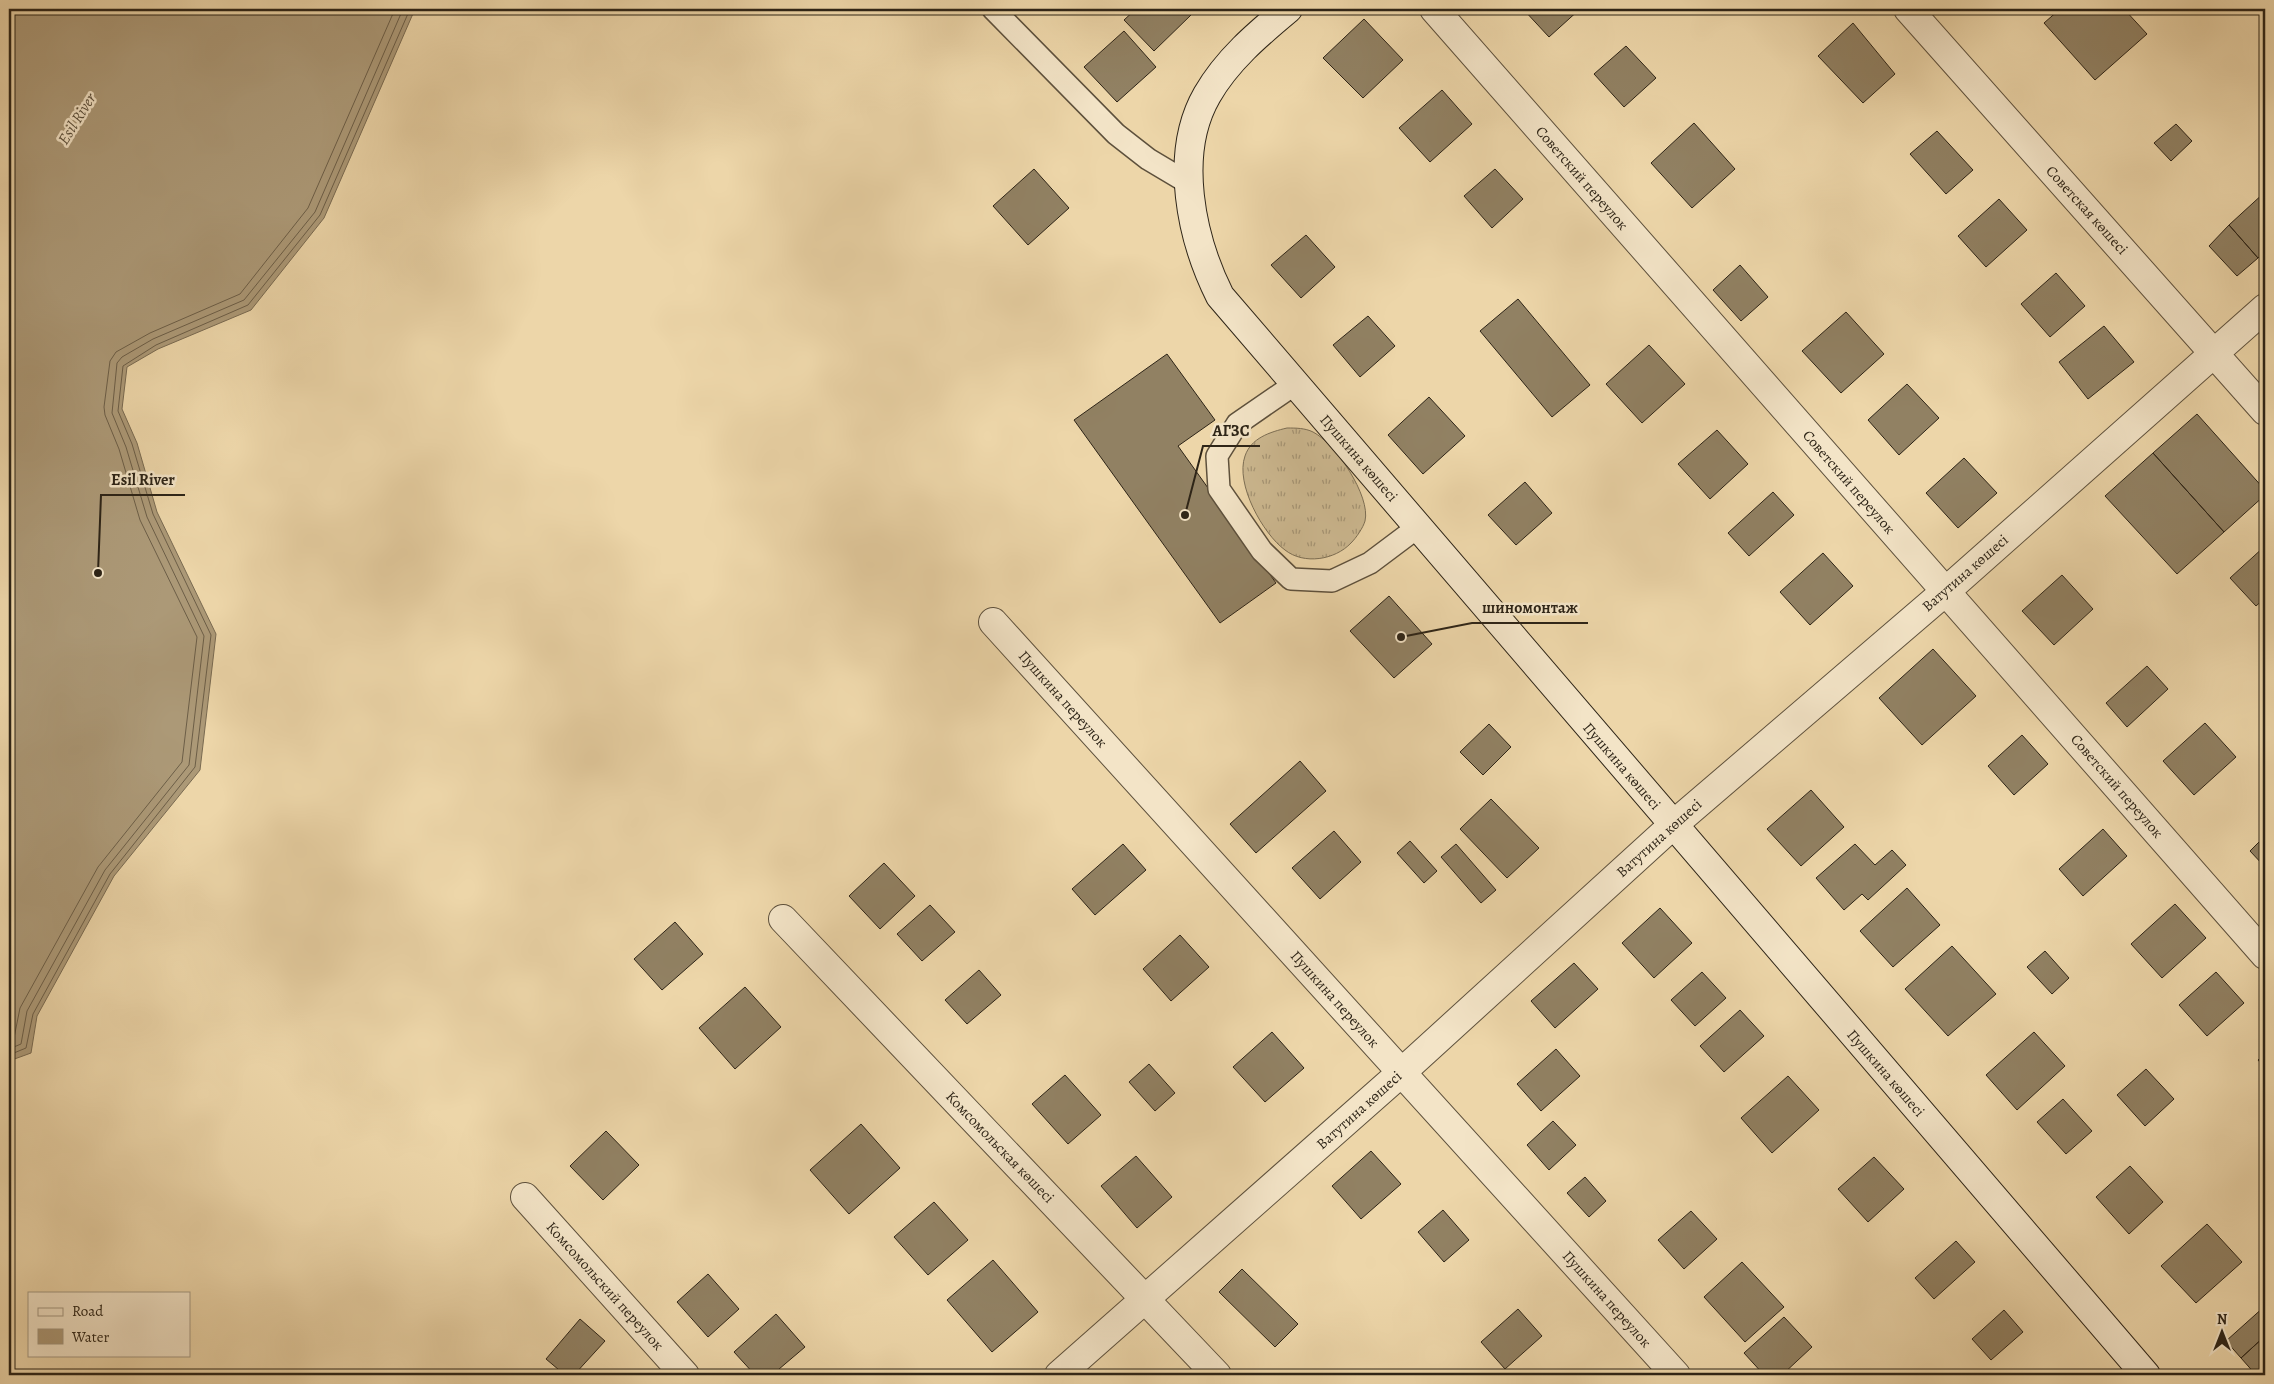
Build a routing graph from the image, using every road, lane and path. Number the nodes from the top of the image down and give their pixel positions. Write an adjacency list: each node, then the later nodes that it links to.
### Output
1 (993, 9): 5 (lane)
2 (1288, 9): 5 (street, Пушкина көшесі)
3 (1434, 9): 11 (street, Советский переулок)
4 (1908, 9): 7 (street, Советская көшесі)
5 (1190, 184): 8 (street, Пушкина көшесі)
6 (2265, 308): 7 (street, Ватутина көшесі)
7 (2214, 354): 9 (street, Советская көшесі); 11 (street, Ватутина көшесі)
8 (1295, 384): 10 (street, Пушкина көшесі); 10 (lane)
9 (2265, 411)
10 (1418, 527): 13 (street, Пушкина көшесі)
11 (1946, 591): 13 (street, Ватутина көшесі); 15 (street, Советский переулок)
12 (993, 622): 16 (street, Пушкина переулок)
13 (1673, 825): 16 (street, Ватутина көшесі); 23 (street, Пушкина көшесі)
14 (783, 918): 18 (street, Комсомольская көшесі)
15 (2265, 955)
16 (1402, 1072): 18 (street, Ватутина көшесі); 22 (street, Пушкина переулок)
17 (525, 1197): 19 (street, Комсомольский переулок)
18 (1144, 1300): 20 (street, Ватутина көшесі); 21 (street, Комсомольская көшесі)
19 (685, 1375)
20 (1059, 1375)
21 (1217, 1375)
22 (1676, 1375)
23 (2146, 1375)

